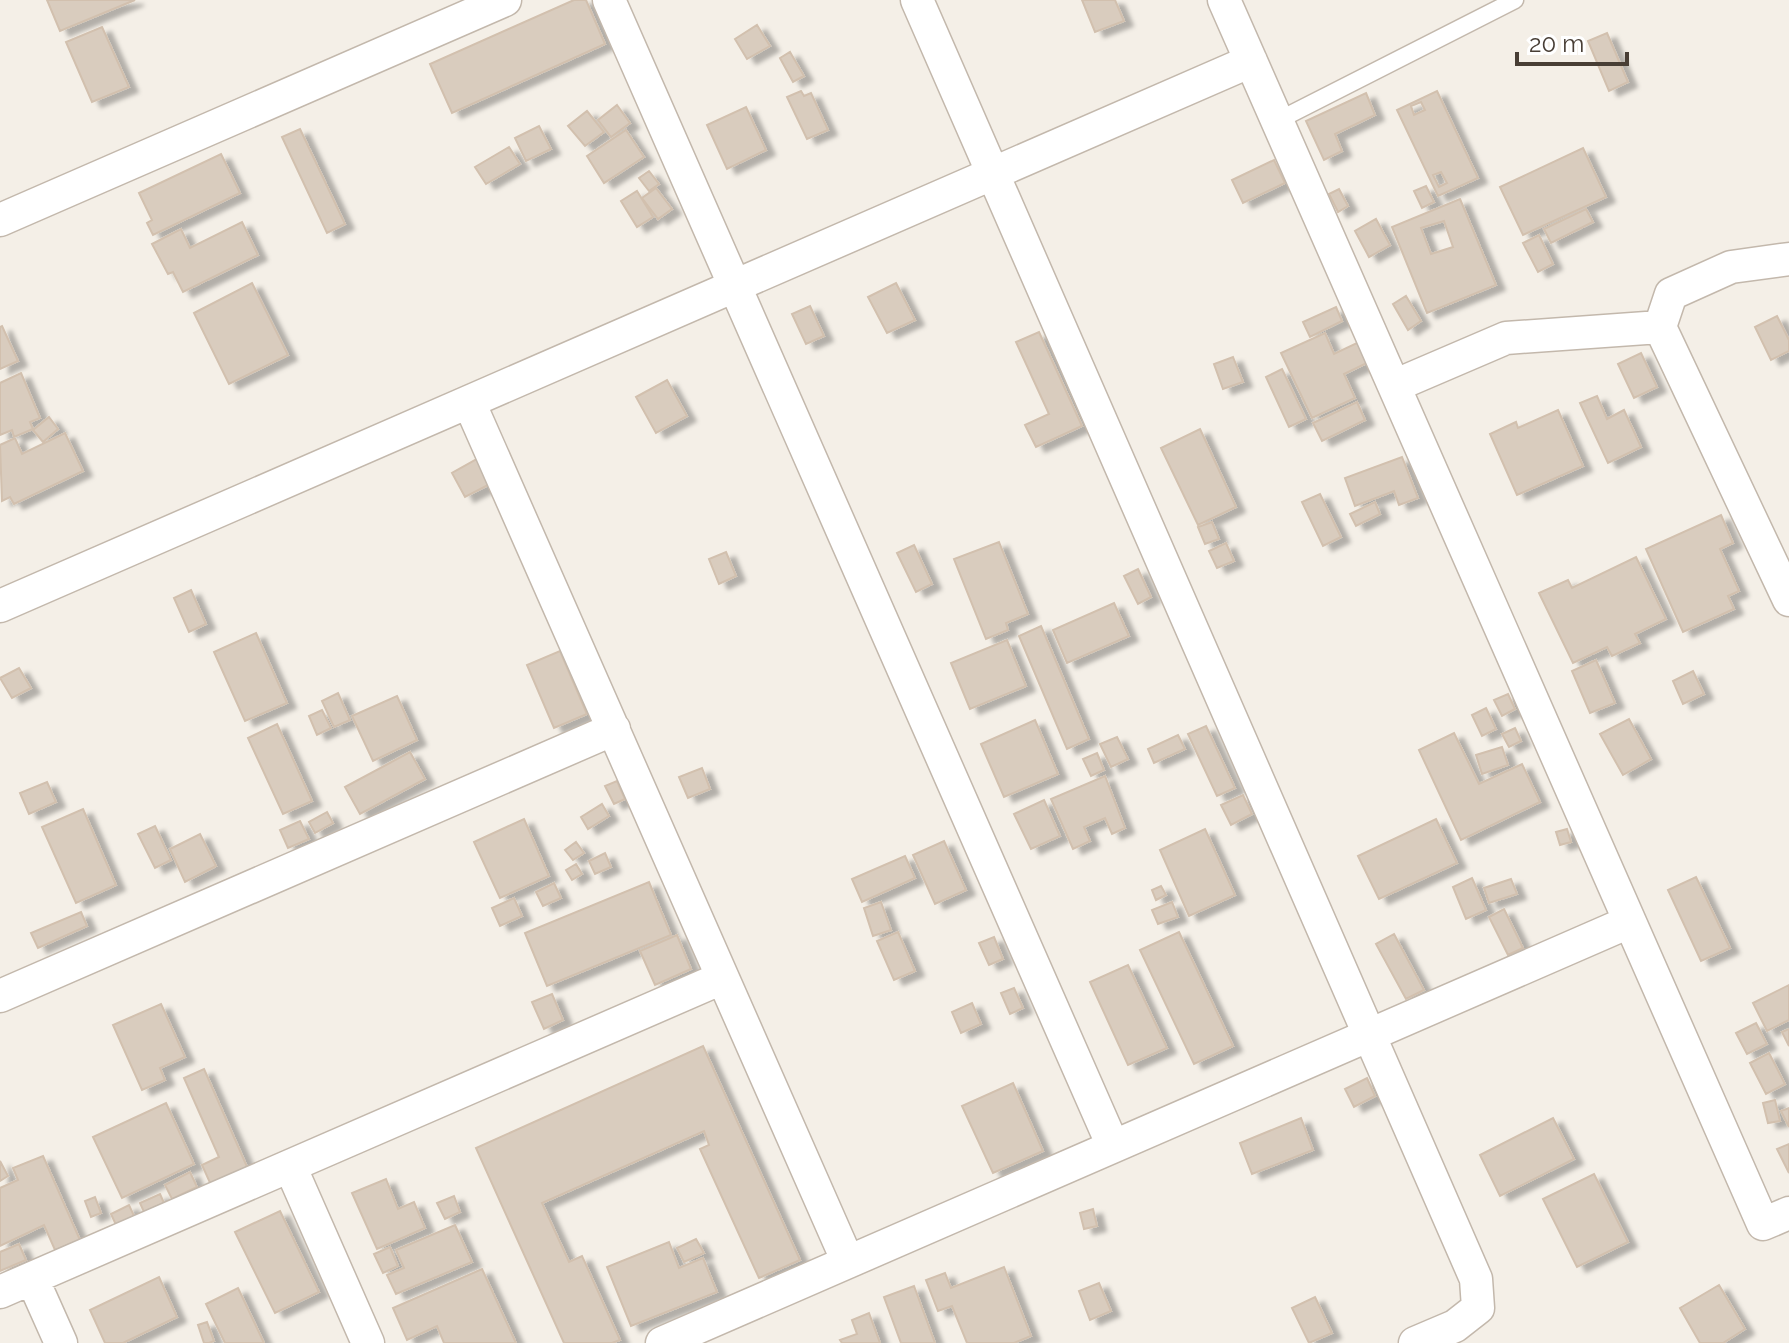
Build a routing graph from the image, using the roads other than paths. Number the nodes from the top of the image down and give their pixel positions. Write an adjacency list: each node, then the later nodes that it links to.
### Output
1 (505, 0): 9 (street)
2 (609, 0): 11 (street)
3 (917, 0): 8 (street)
4 (1224, 0): 6 (street)
5 (1515, 0): 7 (lane)
6 (1251, 61): 7 (street); 8 (street)
7 (1277, 121): 13 (street)
8 (993, 173): 11 (street); 21 (street)
9 (0, 220)
10 (1789, 259): 12 (street)
11 (735, 286): 14 (street); 22 (street)
12 (1660, 327): 13 (street); 15 (street)
13 (1394, 386): 18 (street)
14 (469, 402): 16 (street); 17 (street)
15 (1789, 600)
16 (0, 606)
17 (614, 729): 19 (street); 20 (street)
18 (1629, 922): 21 (street); 24 (street)
19 (722, 978): 23 (street); 25 (street)
20 (0, 996)
21 (1371, 1033): 22 (street); 31 (street)
22 (1113, 1146): 25 (street)
23 (290, 1166): 26 (street); 29 (street)
24 (1789, 1213)
25 (848, 1262): 30 (street)
26 (32, 1278): 27 (street); 28 (street)
27 (0, 1292)
28 (61, 1343)
29 (368, 1343)
30 (662, 1343)
31 (1415, 1343)

